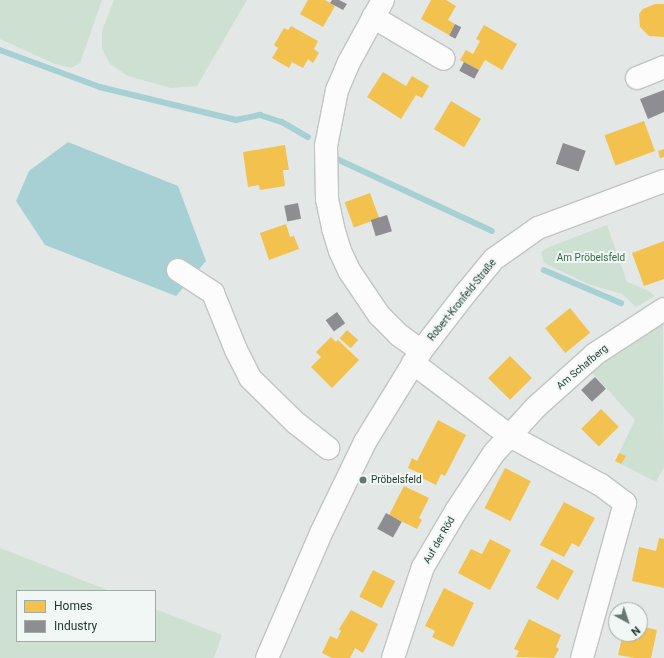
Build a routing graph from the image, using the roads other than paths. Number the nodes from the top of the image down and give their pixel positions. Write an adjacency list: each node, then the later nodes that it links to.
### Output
1 (378, 9): 2 (street); 8 (street)
2 (444, 59)
3 (664, 67): 4 (street)
4 (637, 78)
5 (664, 181): 8 (street, Robert-Kronfeld-Straße)
6 (178, 270): 10 (street)
7 (664, 310): 9 (street, Am Schafberg)
8 (417, 357): 9 (street); 11 (street, Robert-Kronfeld-Straße)
9 (510, 436): 12 (street, Auf der Röd); 13 (street)
10 (328, 448)
11 (267, 658)
12 (393, 658)
13 (582, 658)

